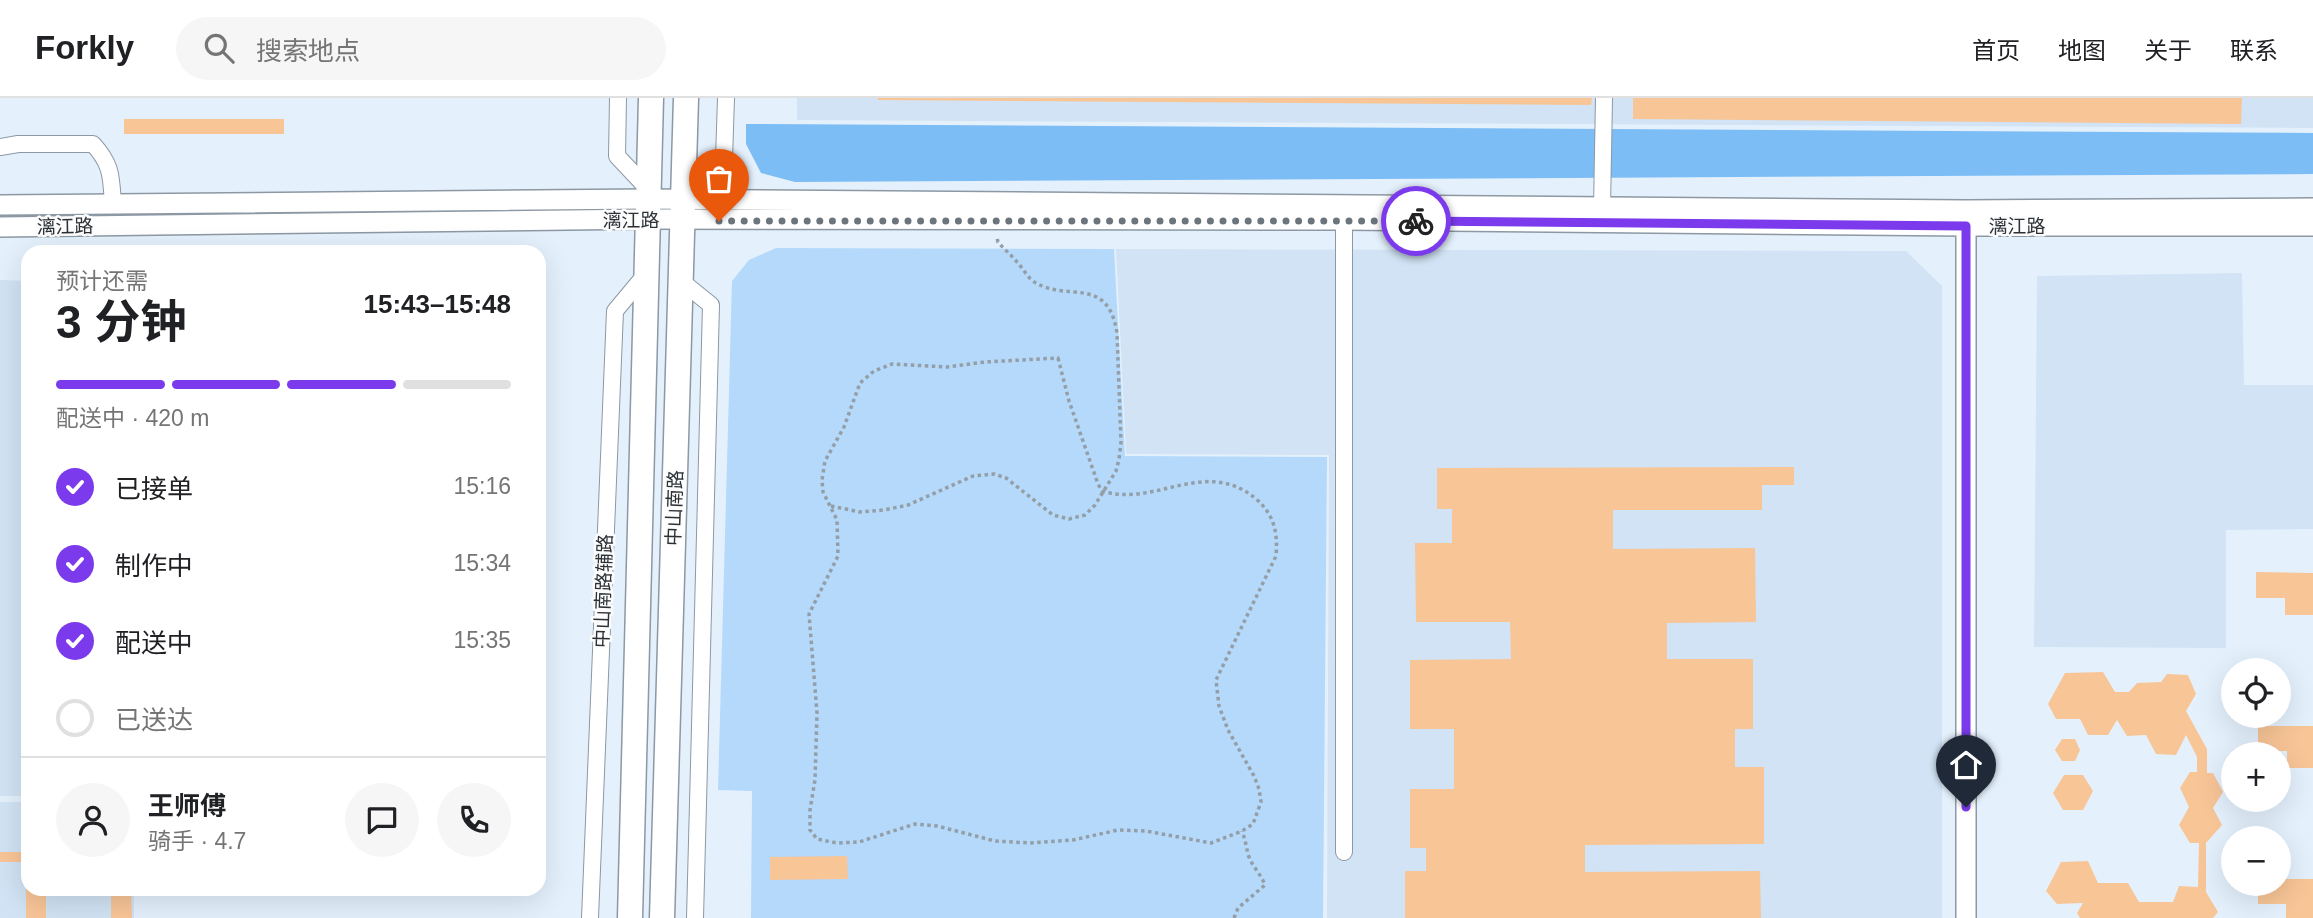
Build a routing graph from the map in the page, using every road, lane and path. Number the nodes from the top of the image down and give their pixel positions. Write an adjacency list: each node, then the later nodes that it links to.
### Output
1 (618, 98): 7 (street)
2 (651, 98): 7 (main road, 中山南路)
3 (686, 98): 8 (main road, 中山南路)
4 (726, 98): 8 (street)
5 (1604, 98): 11 (street)
6 (0, 147): 9 (street)
7 (648, 202): 8 (street, 漓江路); 9 (street, 漓江路); 17 (street, 漓江路); 18 (main road, 中山南路)
8 (682, 203): 13 (street, 漓江路); 15 (street, 漓江路); 19 (main road, 中山南路)
9 (113, 204): 10 (street, 漓江路)
10 (0, 205)
11 (1602, 208): 13 (street, 漓江路); 14 (street, 漓江路)
12 (2313, 208): 14 (street, 漓江路)
13 (1344, 213): 14 (street, 漓江路); 15 (street, 漓江路); 23 (street)
14 (1966, 218): 16 (street, 漓江路); 29 (street)
15 (994, 221): 20 (path)
16 (2313, 226)
17 (0, 227)
18 (645, 275): 24 (street, 中山南路辅路); 25 (main road, 中山南路)
19 (680, 280): 26 (main road, 中山南路); 27 (street)
20 (1102, 491): 21 (path); 21 (path); 22 (path)
21 (831, 506): 22 (path)
22 (1242, 831): 28 (path)
23 (1344, 852)
24 (590, 918)
25 (630, 918)
26 (662, 918)
27 (695, 918)
28 (1234, 918)
29 (1965, 918)

